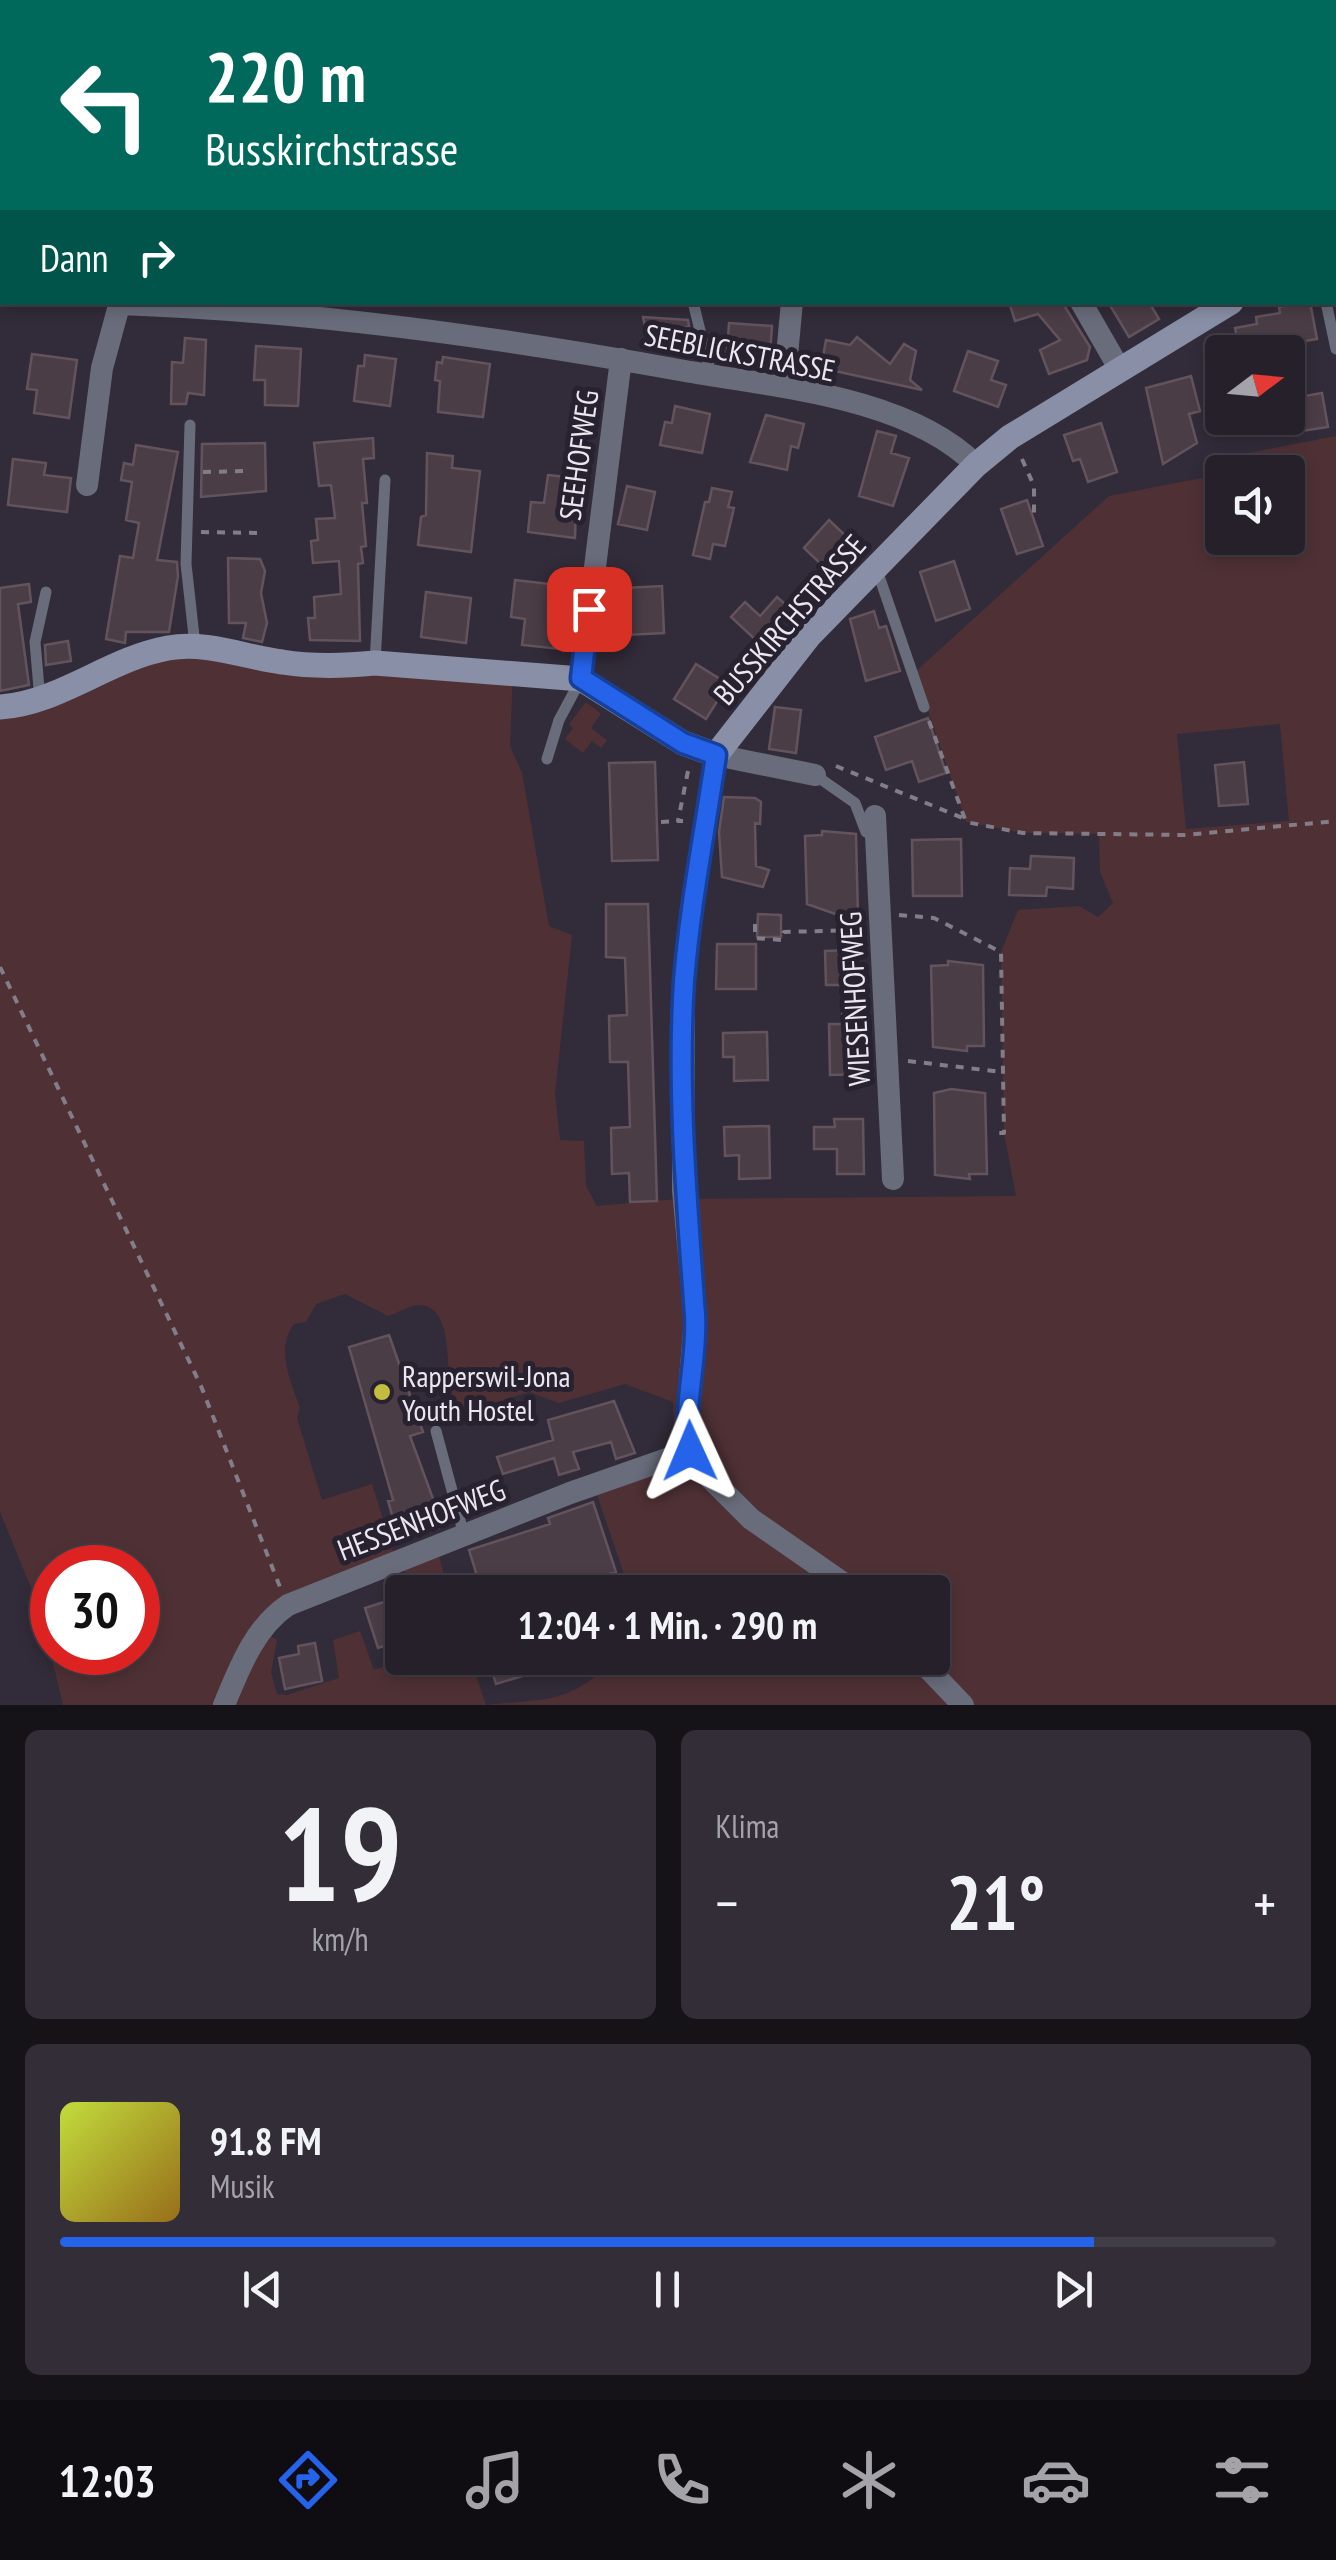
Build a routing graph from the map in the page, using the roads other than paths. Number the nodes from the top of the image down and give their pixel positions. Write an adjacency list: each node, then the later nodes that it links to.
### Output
1 (119, 305): 16 (street)
2 (147, 305): 9 (street, SEEBLICKSTRASSE)
3 (694, 305): 11 (lane)
4 (792, 305): 12 (street)
5 (1082, 305): 10 (street)
6 (1226, 305): 10 (street, BUSSKIRCHSTRASSE)
7 (1327, 305): 8 (lane)
8 (1336, 349)
9 (622, 359): 11 (street, SEEBLICKSTRASSE); 21 (street, SEEHOFWEG)
10 (1120, 368): 14 (street, BUSSKIRCHSTRASSE)
11 (711, 376): 12 (street, SEEBLICKSTRASSE)
12 (784, 387): 14 (street, SEEBLICKSTRASSE)
13 (190, 425): 19 (lane)
14 (976, 465): 17 (street, BUSSKIRCHSTRASSE)
15 (385, 480): 20 (lane)
16 (87, 485)
17 (876, 566): 24 (lane); 25 (street, BUSSKIRCHSTRASSE)
18 (46, 592): 22 (lane)
19 (196, 645): 20 (street); 22 (street)
20 (375, 663): 21 (street)
21 (581, 678): 25 (street); 26 (lane)
22 (40, 700): 23 (street)
23 (0, 707)
24 (924, 707)
25 (716, 755): 27 (street); 31 (street)
26 (547, 759)
27 (816, 775): 28 (lane)
28 (871, 826): 29 (street, WIESENHOFWEG)
29 (893, 1178)
30 (436, 1431): 32 (lane)
31 (690, 1451): 32 (street, HESSENHOFWEG); 33 (street)
32 (464, 1535): 35 (street, HESSENHOFWEG)
33 (832, 1575)
34 (934, 1675): 36 (street)
35 (224, 1705)
36 (962, 1705)

